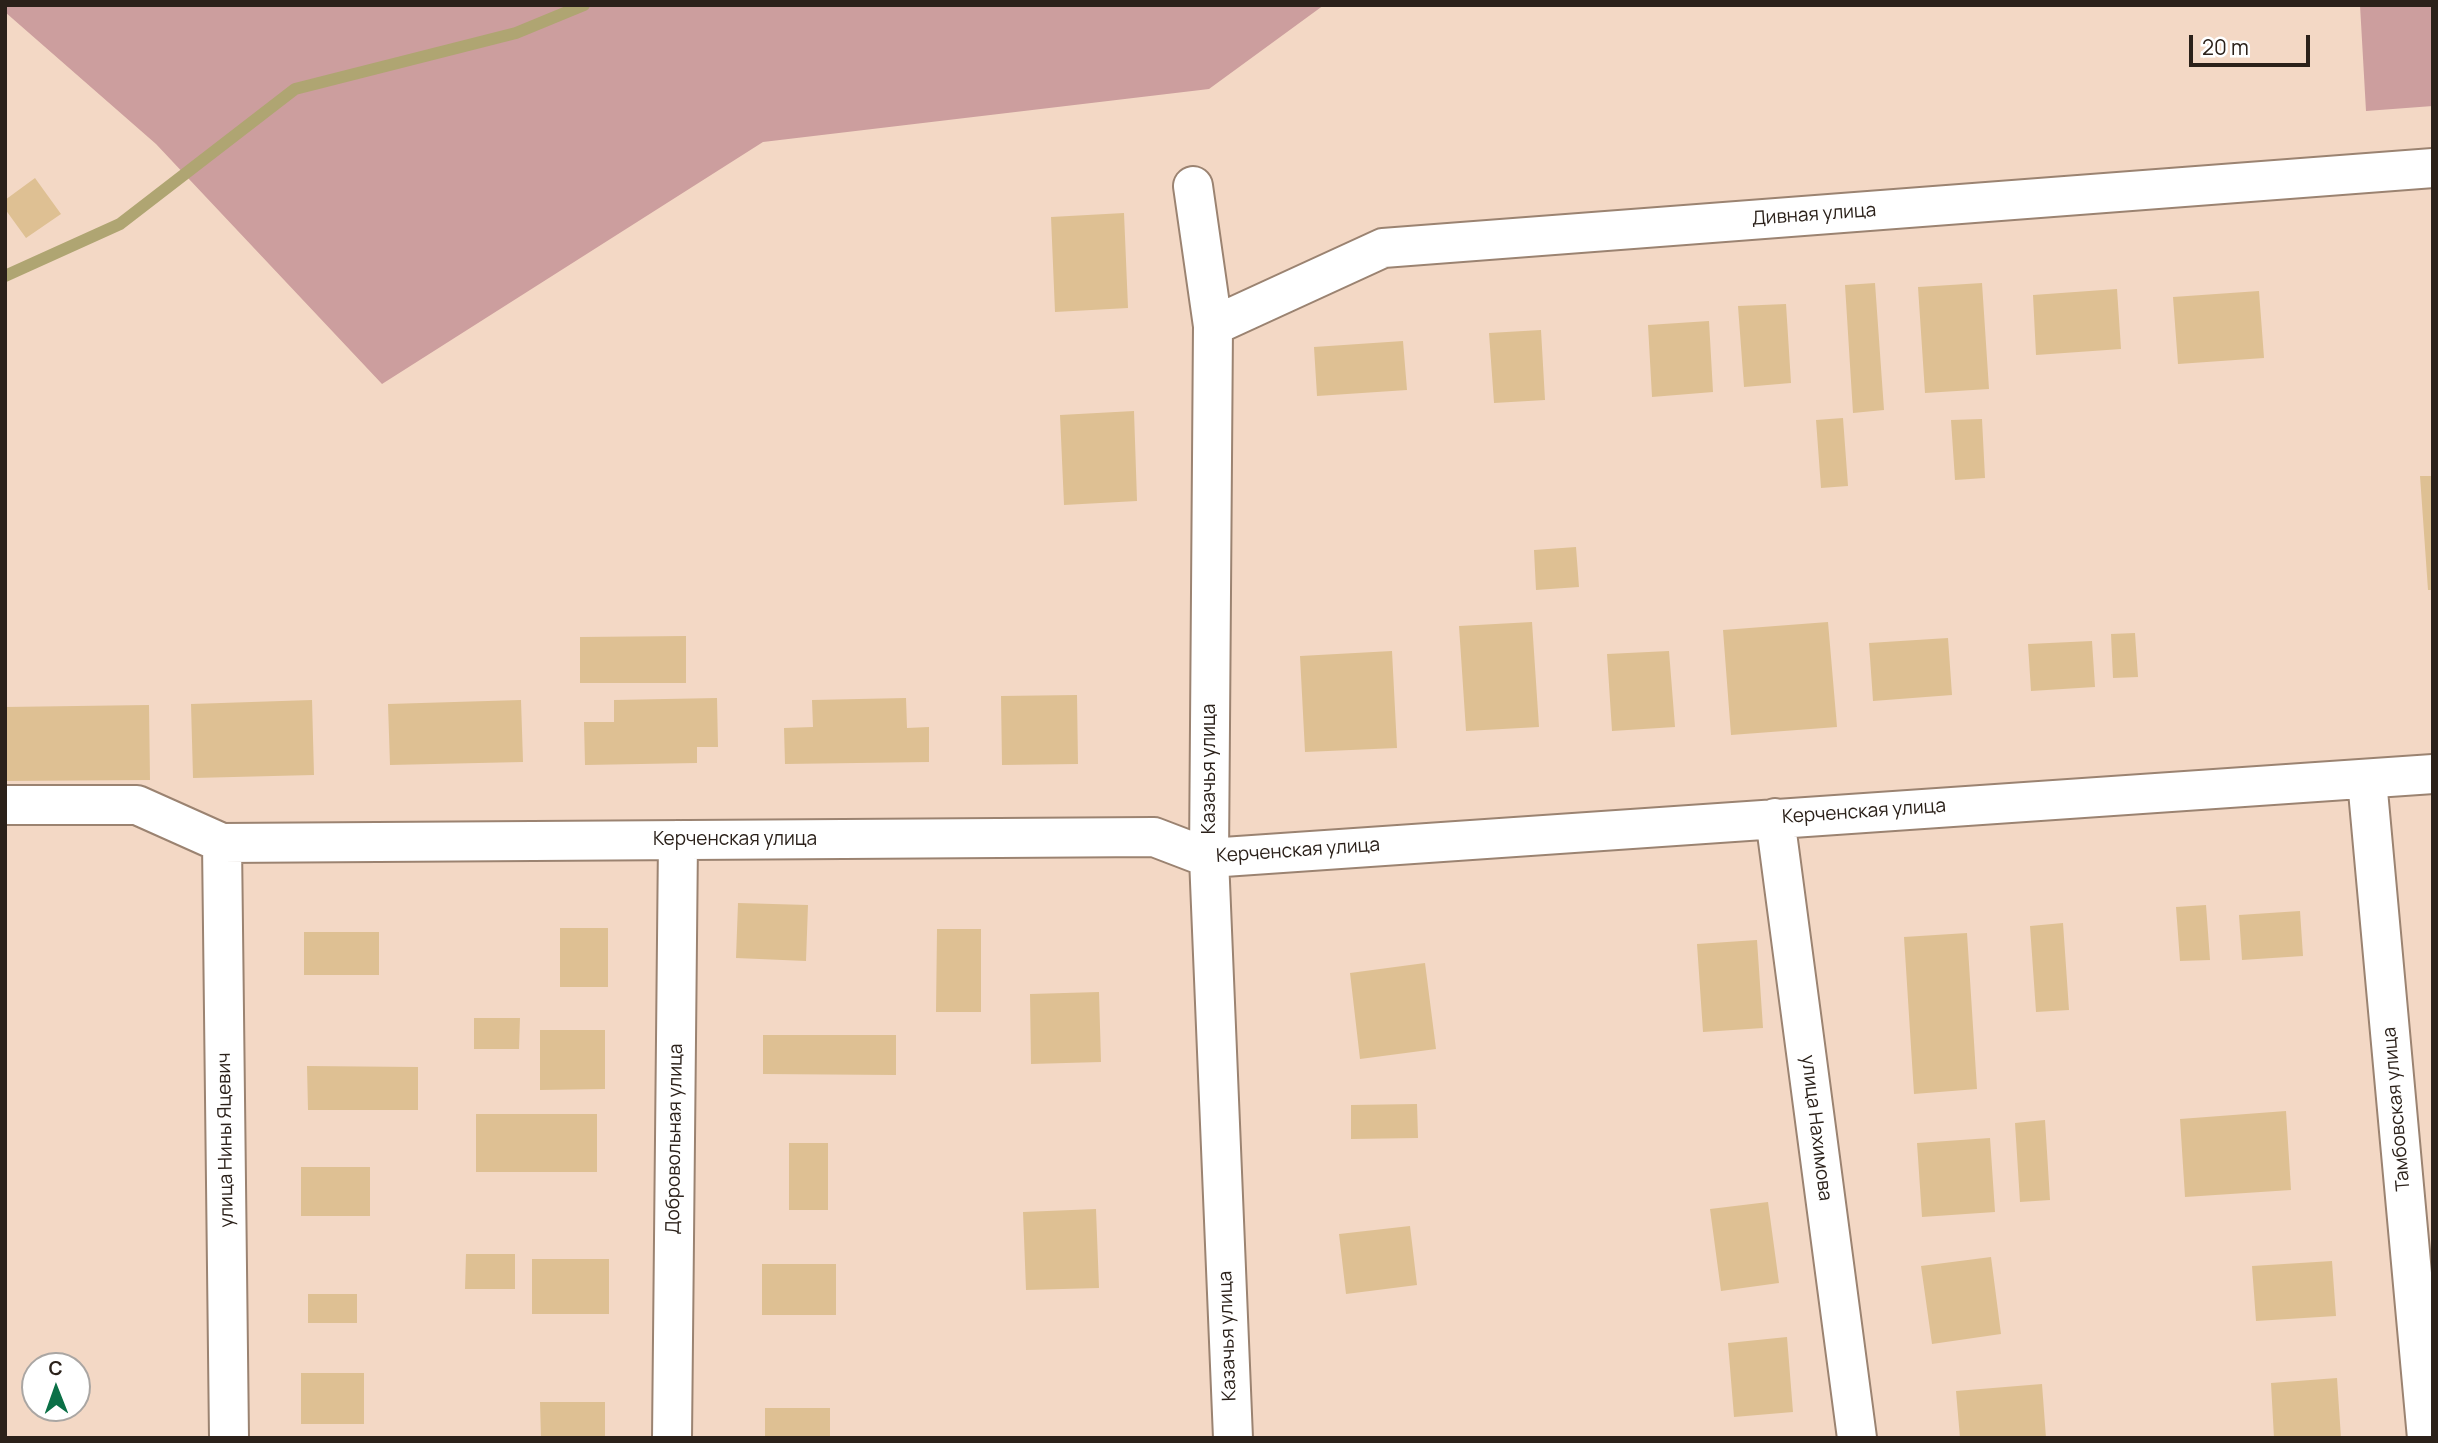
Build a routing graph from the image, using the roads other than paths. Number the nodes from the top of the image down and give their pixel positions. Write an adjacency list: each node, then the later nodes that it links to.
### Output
1 (2433, 168): 3 (street, Дивная улица)
2 (1193, 186): 3 (street, Казачья улица)
3 (1213, 326): 10 (street, Казачья улица)
4 (2433, 774): 5 (street, Керченская улица)
5 (2367, 780): 7 (street, Керченская улица); 15 (street, Тамбовская улица)
6 (5, 805): 9 (street, Керченская улица)
7 (1775, 818): 10 (street, Керченская улица); 14 (street, улица Нахимова)
8 (678, 840): 9 (street, Керченская улица); 10 (street, Керченская улица); 12 (street, Добровольная улица)
9 (222, 843): 11 (street, улица Нины Яцевич)
10 (1209, 858): 13 (street, Казачья улица)
11 (229, 1438)
12 (671, 1438)
13 (1233, 1438)
14 (1857, 1438)
15 (2427, 1438)

